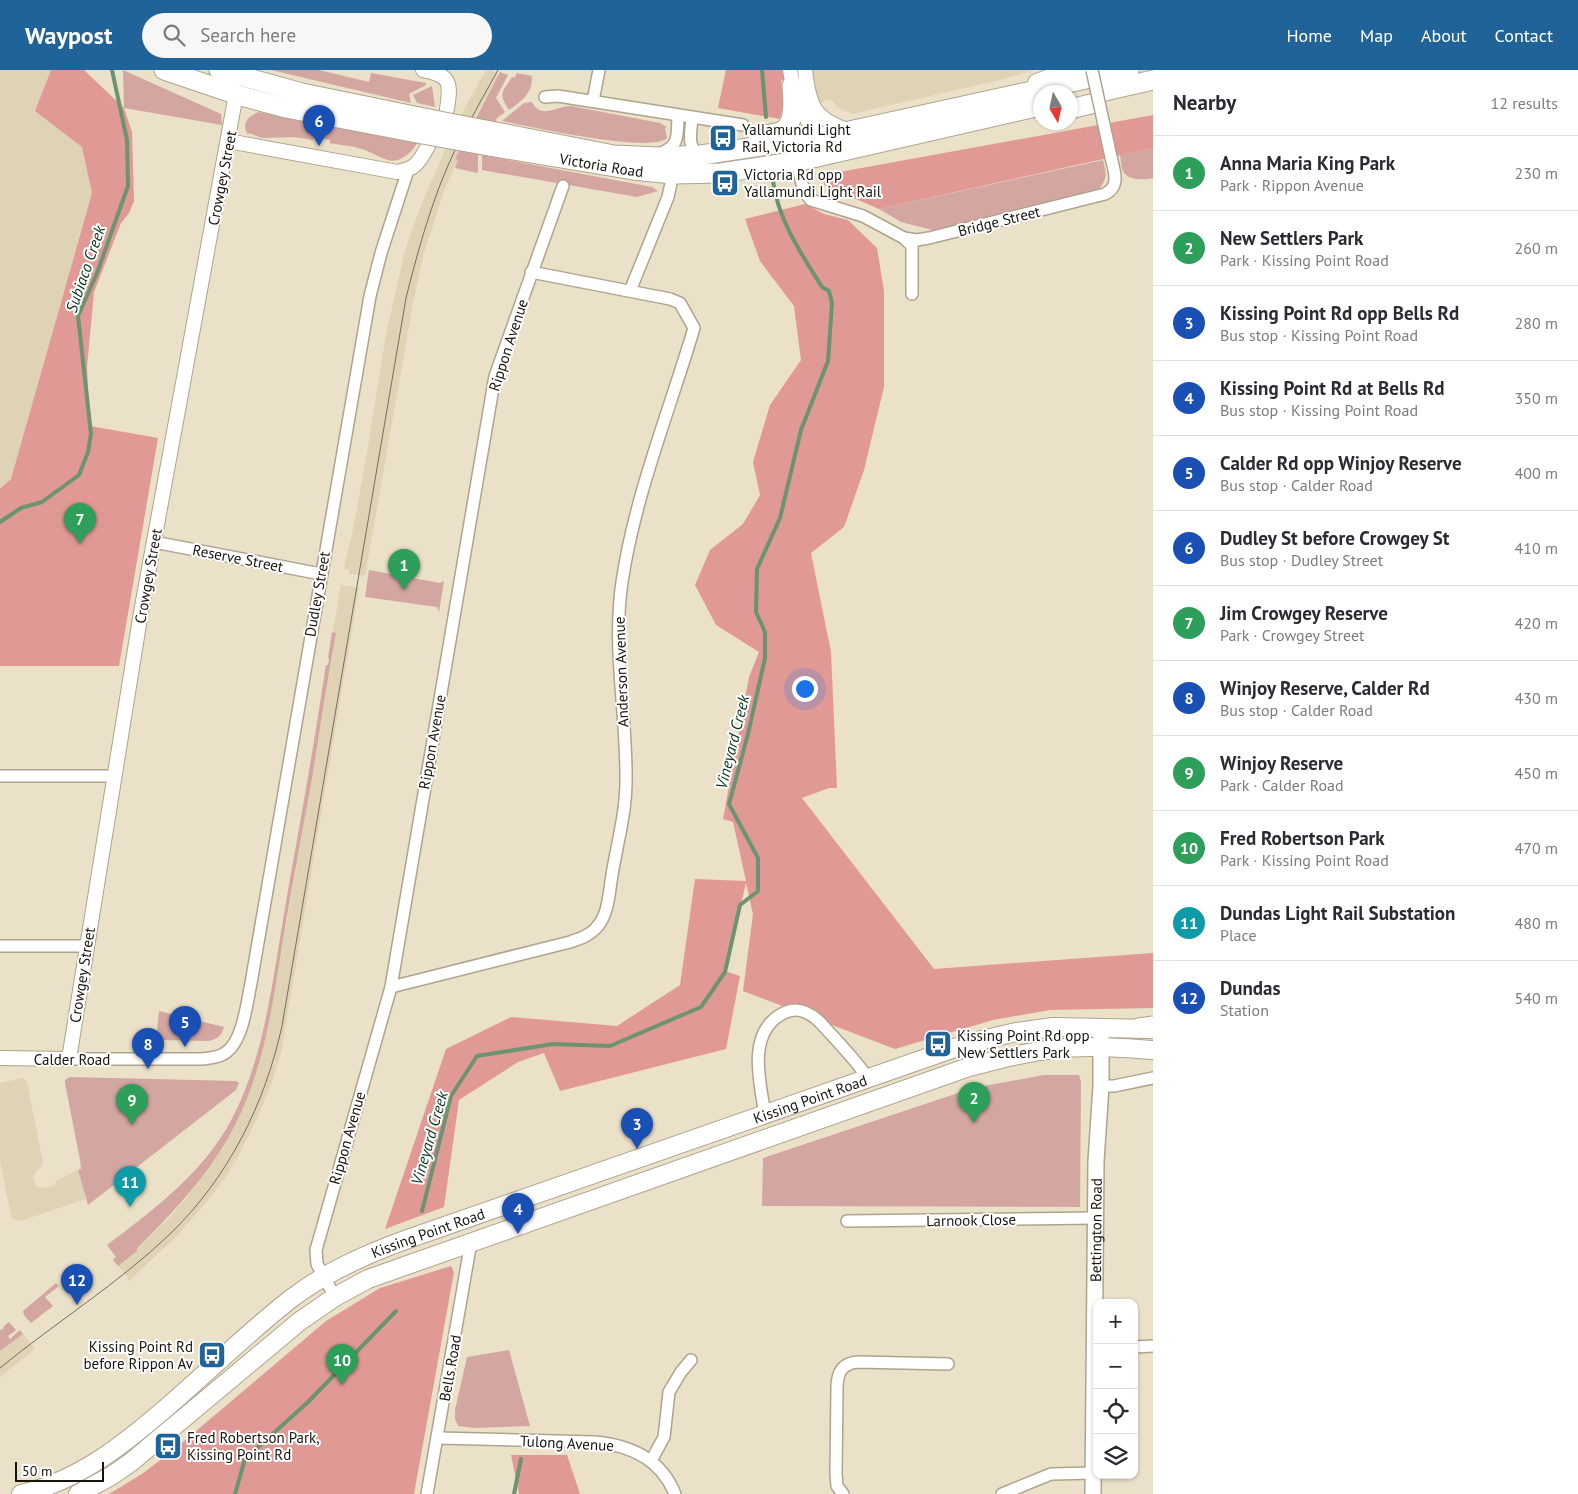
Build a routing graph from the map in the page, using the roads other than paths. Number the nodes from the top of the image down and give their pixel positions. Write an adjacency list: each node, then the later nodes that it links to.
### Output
1 (164, 70): 12 (highway, Victoria Road)
2 (219, 70): 26 (highway, Victoria Road)
3 (423, 70): 7 (street)
4 (599, 70): 15 (street)
5 (804, 70): 22 (street)
6 (1129, 70): 10 (highway, Victoria Road)
7 (438, 71): 18 (street)
8 (791, 78): 27 (street); 30 (highway)
9 (1153, 80): 10 (highway, Victoria Road)
10 (1093, 86): 11 (highway); 13 (highway, Victoria Road); 16 (highway); 25 (highway, Victoria Road); 38 (street, Bridge Street, bridge)
11 (1153, 92)
12 (236, 94): 26 (highway, Victoria Road); 29 (street, Crowgey Street)
13 (1078, 94)
14 (545, 97): 15 (street)
15 (593, 101): 19 (street)
16 (1078, 101)
17 (1033, 108): 23 (highway, Victoria Road)
18 (447, 109)
19 (678, 116): 21 (street); 32 (street)
20 (1033, 117): 23 (highway)
21 (692, 118): 24 (street); 30 (street)
22 (822, 118): 25 (street); 27 (street)
23 (987, 118): 31 (highway, Victoria Road)
24 (743, 125)
25 (851, 131): 27 (highway, Victoria Road)
26 (427, 133): 28 (highway, Victoria Road, bridge); 35 (street, Dudley Street)
27 (822, 137): 30 (highway, Victoria Road); 31 (street); 34 (street)
28 (492, 139): 33 (highway, Victoria Road); 36 (highway, Victoria Road)
29 (228, 142): 35 (street); 42 (street, Crowgey Street)
30 (696, 150): 32 (highway); 33 (highway, Victoria Road)
31 (854, 150): 34 (highway, Victoria Road)
32 (660, 153): 33 (highway)
33 (631, 156)
34 (801, 161): 36 (highway, Victoria Road); 38 (street, Bridge Street)
35 (408, 170): 43 (street, Dudley Street)
36 (673, 174): 40 (street)
37 (563, 186): 39 (street, Rippon Avenue)
38 (904, 238): 41 (street)
39 (531, 272): 40 (street, Anderson Avenue); 48 (street, Rippon Avenue)
40 (630, 290): 48 (street, Anderson Avenue)
41 (912, 294)
42 (154, 542): 43 (street, Reserve Street); 45 (street, Crowgey Street)
43 (321, 574): 49 (street, Dudley Street)
44 (0, 776): 45 (street)
45 (115, 776): 47 (street, Crowgey Street)
46 (0, 946): 47 (street)
47 (87, 946): 55 (street, Crowgey Street)
48 (391, 986): 63 (street, Rippon Avenue)
49 (243, 1021): 55 (street, Calder Road)
50 (1101, 1027): 51 (main road, Kissing Point Road); 52 (main road, Bettington Road); 56 (main road, Kissing Point Road)
51 (1148, 1028)
52 (1102, 1048): 53 (main road, Kissing Point Road); 58 (main road, Bettington Road); 62 (main road, Kissing Point Road)
53 (1153, 1050)
54 (0, 1058): 55 (street, Calder Road)
55 (69, 1059)
56 (868, 1078): 59 (main road, Kissing Point Road); 59 (street)
57 (1153, 1078): 58 (street)
58 (1101, 1086): 60 (main road, Bettington Road)
59 (765, 1114): 63 (main road, Kissing Point Road)
60 (1096, 1218): 61 (street, Larnook Close); 65 (main road, Bettington Road)
61 (847, 1221)
62 (471, 1242): 64 (main road, Kissing Point Road); 72 (street, Bells Road)
63 (323, 1276): 64 (street, Rippon Avenue); 76 (main road, Kissing Point Road)
64 (335, 1297): 77 (main road, Kissing Point Road)
65 (1096, 1344)
66 (1153, 1346): 67 (street)
67 (1138, 1347)
68 (691, 1360): 73 (street)
69 (948, 1364): 80 (street)
70 (1095, 1389): 71 (main road, Bettington Road)
71 (1094, 1434)
72 (438, 1438): 73 (street, Tulong Avenue); 78 (street, Bells Road)
73 (651, 1461): 79 (street, Tulong Avenue)
74 (1093, 1473): 81 (street)
75 (1093, 1479): 82 (main road, Bettington Road)
76 (21, 1494)
77 (78, 1494)
78 (428, 1494)
79 (675, 1494)
80 (843, 1494)
81 (1002, 1494)
82 (1093, 1494)

